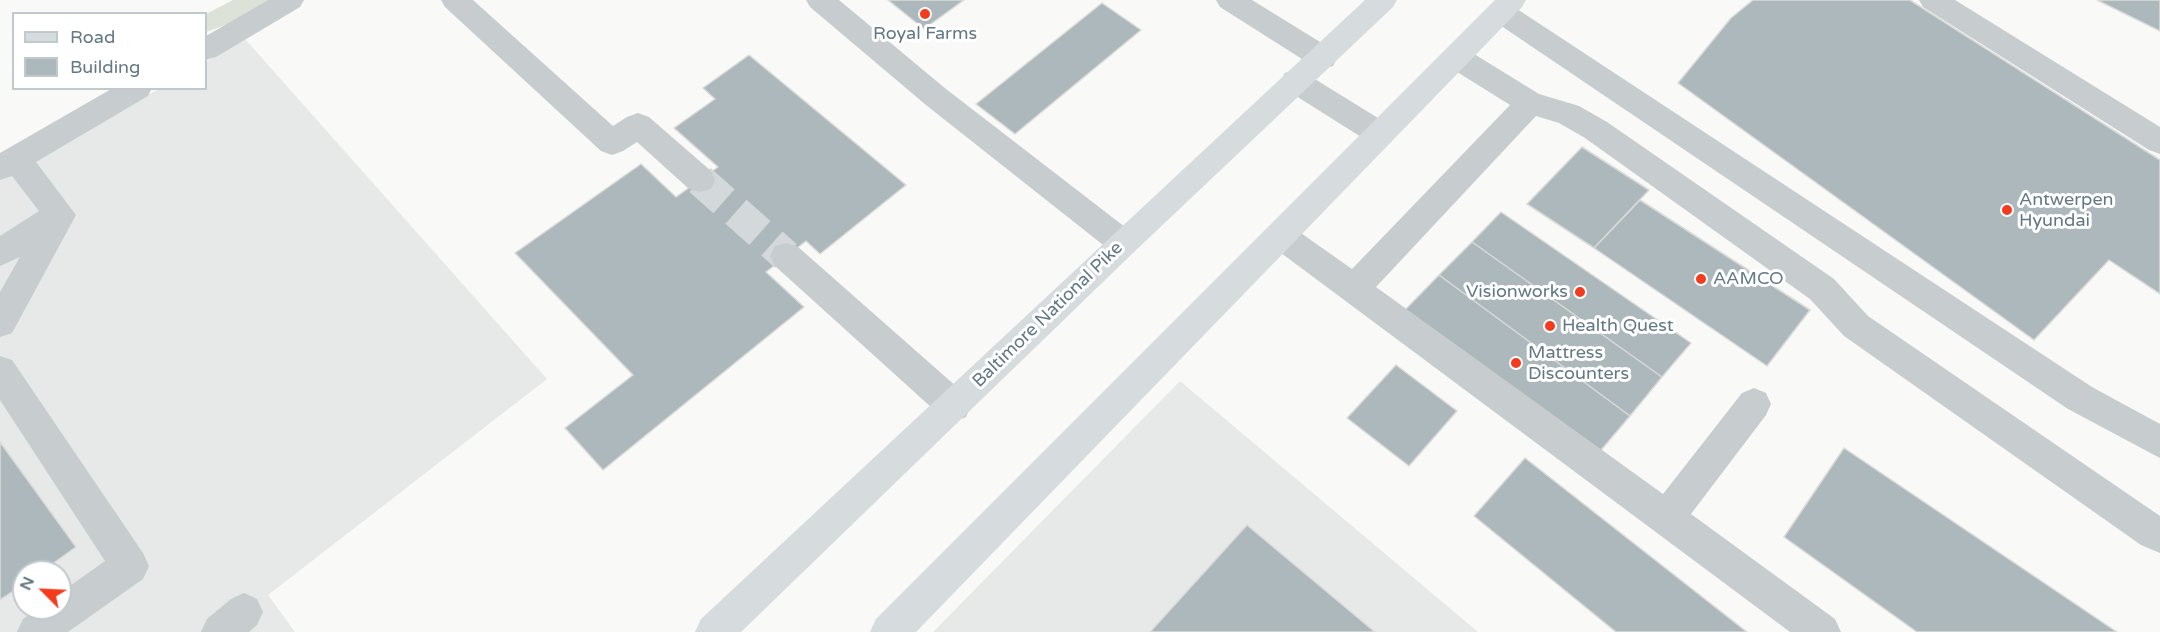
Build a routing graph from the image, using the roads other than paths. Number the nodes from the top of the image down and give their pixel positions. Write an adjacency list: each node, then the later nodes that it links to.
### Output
1 (290, 0): 8 (street)
2 (455, 0): 17 (street)
3 (820, 0): 20 (street)
4 (1230, 0): 10 (street)
5 (1383, 0): 10 (main road, Baltimore National Pike)
6 (1934, 0): 15 (street)
7 (1507, 6): 9 (main road); 28 (street)
8 (207, 48)
9 (1456, 57): 13 (street); 14 (main road)
10 (1323, 58): 11 (main road, Baltimore National Pike)
11 (1295, 81): 14 (street); 20 (main road, Baltimore National Pike)
12 (135, 90): 16 (street)
13 (1530, 104): 23 (street); 30 (street)
14 (1380, 134): 19 (main road)
15 (2160, 142)
16 (8, 164): 18 (street)
17 (700, 180)
18 (60, 214): 21 (street); 24 (street)
19 (1281, 235): 23 (street); 33 (main road)
20 (1123, 243): 27 (main road, Baltimore National Pike)
21 (0, 253)
22 (786, 256): 27 (street)
23 (1353, 290): 29 (street)
24 (0, 323)
25 (0, 371): 31 (street)
26 (1754, 404): 29 (street)
27 (954, 406): 32 (main road, Baltimore National Pike)
28 (2160, 442)
29 (1666, 519): 34 (street)
30 (2160, 535)
31 (36, 632)
32 (714, 632)
33 (889, 632)
34 (1822, 632)

